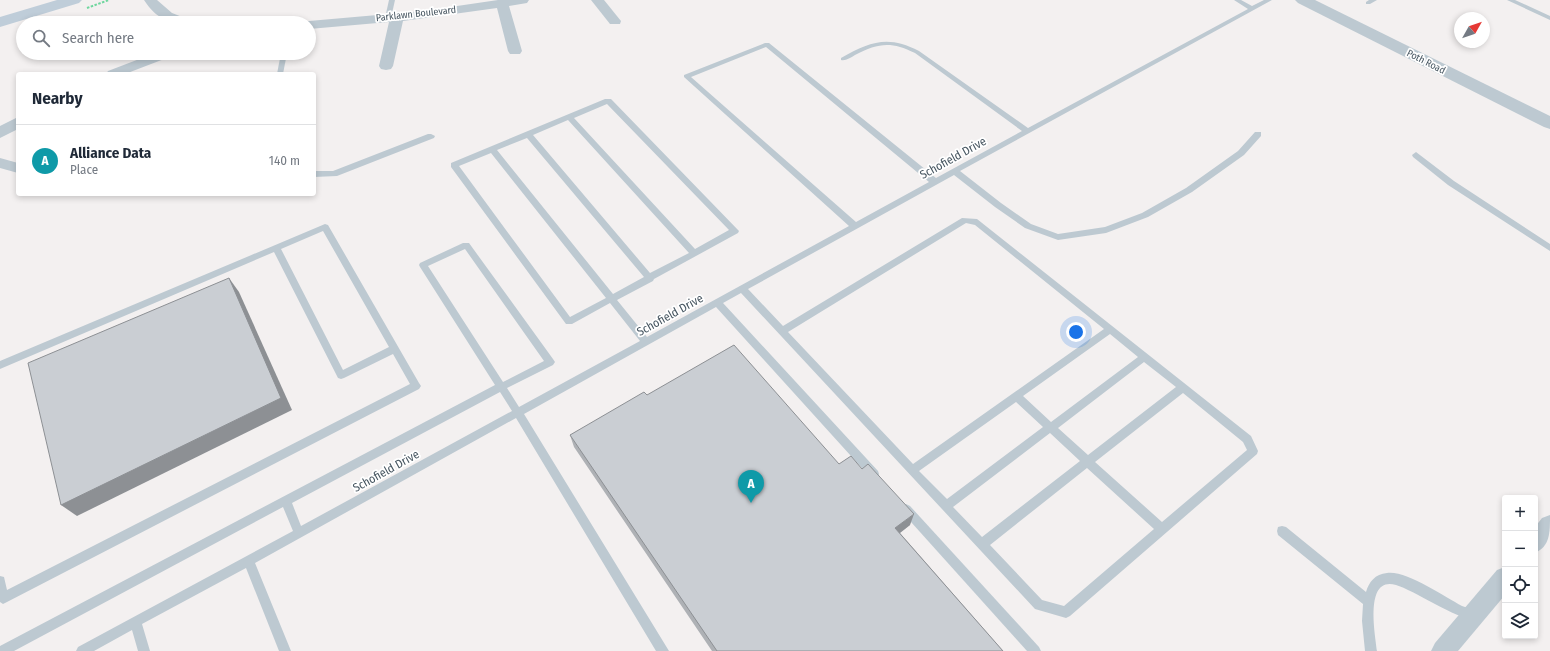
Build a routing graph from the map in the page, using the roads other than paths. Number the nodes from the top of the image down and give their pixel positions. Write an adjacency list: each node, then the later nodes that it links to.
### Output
1 (150, 0): 13 (street)
2 (392, 0): 15 (lane)
3 (523, 0): 10 (street, Parklawn Boulevard)
4 (597, 0): 17 (street)
5 (1237, 0): 11 (lane)
6 (1269, 0): 11 (lane, Schofield Drive)
7 (1303, 0): 29 (street, Poth Road)
8 (1510, 0): 16 (lane)
9 (66, 1): 12 (main road)
10 (502, 4): 15 (street, Parklawn Boulevard); 20 (street)
11 (1252, 9): 30 (lane, Schofield Drive)
12 (19, 16)
13 (167, 16)
14 (16, 17): 18 (main road)
15 (392, 18): 19 (street, Parklawn Boulevard); 24 (street)
16 (1550, 18)
17 (614, 21)
18 (0, 22)
19 (316, 24)
20 (515, 51)
21 (843, 58): 30 (lane)
22 (149, 60): 25 (street)
23 (283, 60): 26 (lane)
24 (386, 66)
25 (118, 72)
26 (280, 72)
27 (569, 117): 32 (lane); 45 (lane); 45 (lane)
28 (16, 123): 31 (street)
29 (1550, 123)
30 (1026, 131): 39 (lane, Schofield Drive)
31 (0, 133)
32 (528, 134): 35 (lane); 46 (lane)
33 (1258, 134): 39 (lane)
34 (431, 136): 40 (lane)
35 (492, 149): 48 (lane); 48 (lane)
36 (1416, 155): 44 (lane)
37 (0, 163): 38 (street)
38 (16, 167)
39 (955, 171): 41 (lane, Schofield Drive)
40 (316, 174)
41 (935, 182): 42 (lane, Schofield Drive); 42 (lane)
42 (855, 226): 47 (lane, Schofield Drive)
43 (276, 247): 53 (lane); 53 (lane); 55 (lane)
44 (1550, 248)
45 (695, 254): 46 (lane)
46 (650, 279): 48 (lane)
47 (742, 289): 49 (lane, Schofield Drive); 51 (lane)
48 (612, 300): 52 (lane)
49 (718, 302): 52 (lane, Schofield Drive); 63 (lane)
50 (1110, 329): 51 (lane); 54 (lane); 58 (lane)
51 (782, 332): 62 (lane)
52 (646, 342): 59 (lane, Schofield Drive)
53 (394, 348): 74 (lane)
54 (1144, 357): 57 (lane); 60 (lane)
55 (0, 365)
56 (502, 387): 56 (lane); 59 (lane); 64 (lane)
57 (1182, 387): 61 (lane); 68 (lane)
58 (1016, 396): 60 (lane); 62 (lane)
59 (518, 413): 70 (lane, Schofield Drive); 83 (lane)
60 (1050, 428): 61 (lane); 66 (lane)
61 (1088, 462): 68 (lane); 72 (lane)
62 (912, 470): 66 (lane)
63 (879, 480)
64 (286, 501): 70 (lane); 79 (lane)
65 (901, 503): 84 (lane)
66 (946, 506): 72 (lane)
67 (1550, 525): 71 (street)
68 (1162, 529): 72 (lane)
69 (1282, 532): 76 (lane)
70 (298, 533): 73 (lane, Schofield Drive)
71 (1538, 539)
72 (982, 544)
73 (249, 560): 78 (lane, Schofield Drive); 82 (lane)
74 (0, 581)
75 (1502, 582): 77 (street)
76 (1369, 602): 77 (lane); 85 (lane)
77 (1473, 616): 86 (street)
78 (136, 622): 80 (lane, Schofield Drive); 81 (lane)
79 (2, 651)
80 (82, 651)
81 (144, 651)
82 (285, 651)
83 (663, 651)
84 (1035, 651)
85 (1371, 651)
86 (1443, 651)

